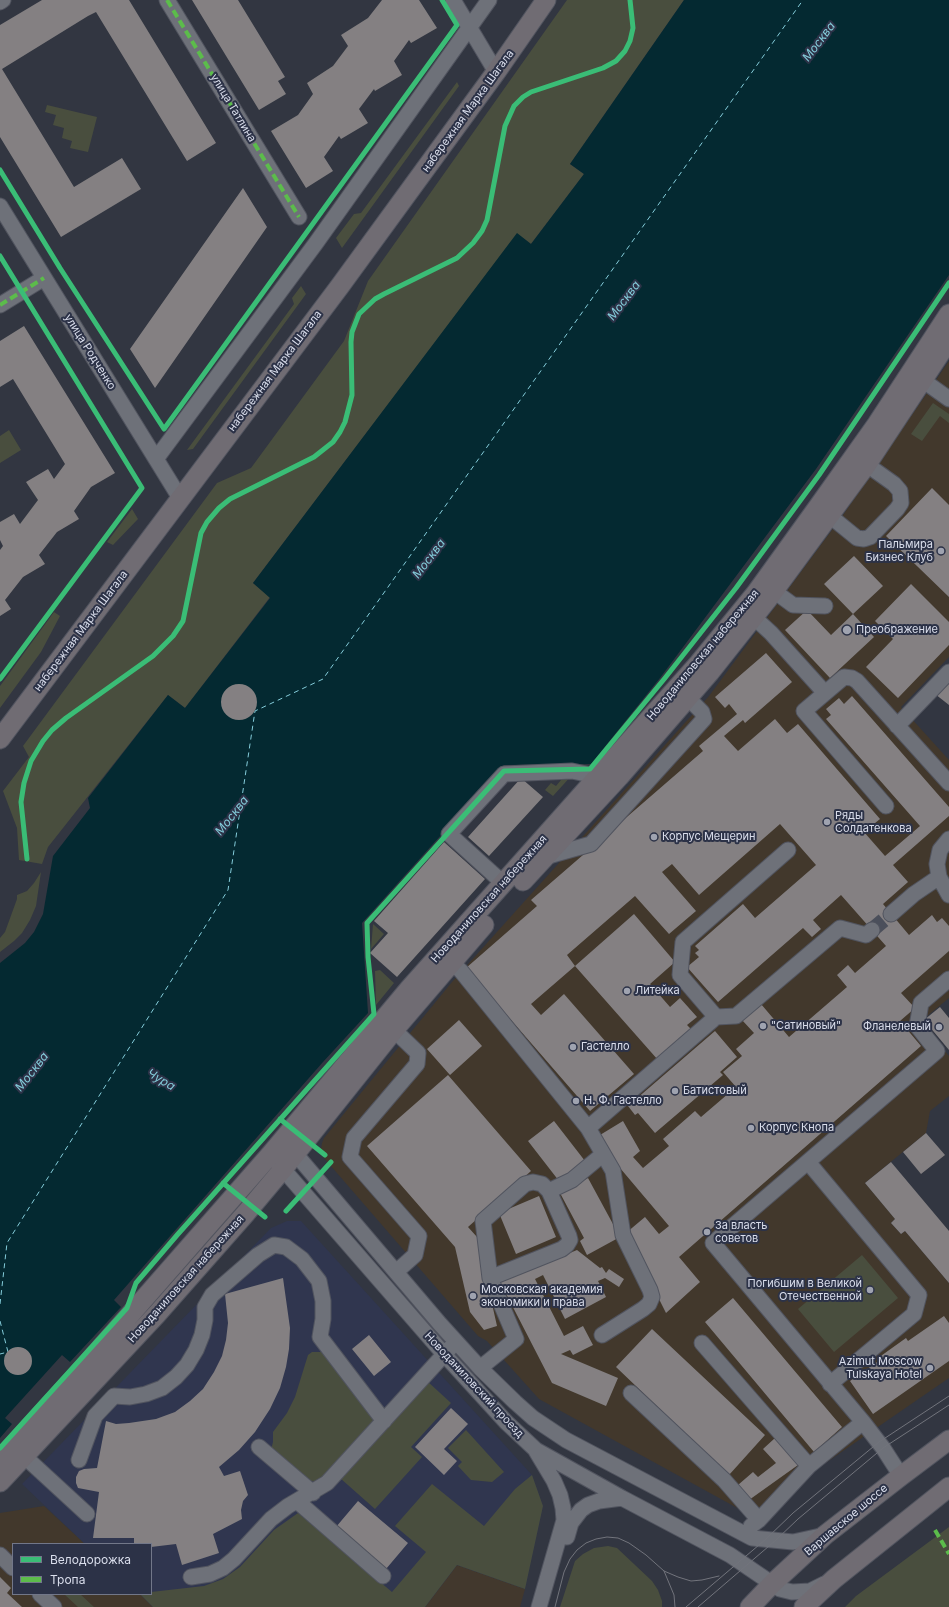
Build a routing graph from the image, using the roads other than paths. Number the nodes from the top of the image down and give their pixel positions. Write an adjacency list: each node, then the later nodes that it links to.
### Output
1 (3, 0): 6 (street)
2 (168, 0): 10 (street, улица Татлина)
3 (453, 0): 7 (street)
4 (490, 0): 7 (street)
5 (546, 0): 8 (main road, набережная Марка Шагала)
6 (0, 2)
7 (470, 28): 8 (street); 17 (street)
8 (496, 72): 19 (main road, набережная Марка Шагала)
9 (0, 206): 11 (street, улица Родченко)
10 (299, 217)
11 (44, 278): 12 (street); 17 (street, улица Родченко)
12 (0, 305)
13 (949, 314): 15 (main road, Новоданиловская набережная)
14 (949, 340): 15 (main road, Новоданиловская набережная)
15 (916, 376): 16 (street); 18 (main road, Новоданиловская набережная)
16 (949, 399)
17 (156, 459): 19 (street, улица Родченко)
18 (860, 460): 20 (main road, Новоданиловская набережная); 20 (street); 23 (main road, Новоданиловская набережная)
19 (180, 498): 28 (main road, набережная Марка Шагала)
20 (830, 516): 21 (main road, Новоданиловская набережная)
21 (774, 591): 22 (street); 23 (main road, Новоданиловская набережная)
22 (825, 606)
23 (749, 612): 25 (main road, Новоданиловская набережная); 26 (street)
24 (949, 672): 27 (street)
25 (683, 692): 29 (main road, Новоданиловская набережная); 34 (main road, Новоданиловская набережная); 34 (street)
26 (825, 693): 27 (street); 31 (street)
27 (897, 726): 30 (street)
28 (0, 739)
29 (595, 780): 36 (main road, Новоданиловская набережная); 36 (street)
30 (949, 784)
31 (886, 806)
32 (949, 839): 35 (street)
33 (788, 850): 42 (street)
34 (545, 857): 40 (main road, Новоданиловская набережная)
35 (939, 876): 37 (street); 38 (street)
36 (503, 883): 45 (main road, Новоданиловская набережная)
37 (949, 895)
38 (891, 914)
39 (872, 930): 42 (street)
40 (451, 962): 43 (main road, Новоданиловская набережная); 44 (street)
41 (949, 979): 49 (street)
42 (716, 1017): 44 (street)
43 (394, 1030): 46 (main road, Новоданиловская набережная); 52 (street)
44 (588, 1128): 47 (street)
45 (283, 1139): 46 (street, Новоданиловский проезд); 48 (main road, Новоданиловская набережная)
46 (296, 1154): 50 (main road, Новоданиловская набережная); 52 (street, Новоданиловский проезд)
47 (602, 1154): 51 (street); 54 (street)
48 (270, 1155): 50 (street, Новоданиловский проезд); 67 (main road, Новоданиловская набережная)
49 (808, 1162): 59 (street); 59 (street)
50 (283, 1170): 57 (street, Новоданиловский проезд); 66 (main road, Новоданиловская набережная)
51 (549, 1191): 53 (street); 53 (street)
52 (396, 1272): 55 (street, Новоданиловский проезд)
53 (490, 1278): 58 (street)
54 (602, 1335)
55 (456, 1342): 57 (street); 58 (street, Новоданиловский проезд)
56 (702, 1343): 69 (street)
57 (443, 1353): 61 (street); 65 (street, Новоданиловский проезд)
58 (480, 1368): 78 (street, Новоданиловский проезд)
59 (830, 1384): 62 (street)
60 (631, 1393): 77 (street)
61 (384, 1421): 68 (street); 73 (street)
62 (863, 1422): 69 (street); 70 (street)
63 (949, 1440): 70 (main road, Варшавское шоссе)
64 (259, 1447): 73 (street)
65 (536, 1450): 74 (street, Новоданиловский проезд); 88 (street)
66 (24, 1456): 71 (main road, Новоданиловская набережная); 76 (street)
67 (0, 1460)
68 (79, 1460)
69 (809, 1466): 77 (street)
70 (901, 1476): 79 (main road, Варшавское шоссе)
71 (0, 1482)
72 (949, 1487): 84 (main road)
73 (313, 1492): 75 (street)
74 (622, 1498): 85 (street, Новоданиловский проезд); 89 (street)
75 (297, 1501): 82 (street); 83 (street)
76 (87, 1514)
77 (760, 1520): 78 (street)
78 (742, 1534): 79 (street, Новоданиловский проезд)
79 (825, 1536): 85 (main road, Варшавское шоссе)
80 (0, 1555): 81 (street)
81 (12, 1567)
82 (383, 1576)
83 (191, 1577)
84 (834, 1580): 85 (street, Новоданиловский проезд); 91 (main road)
85 (772, 1584): 90 (main road, Варшавское шоссе)
86 (41, 1595): 87 (street)
87 (54, 1607)
88 (539, 1607)
89 (547, 1607)
90 (750, 1607)
91 (804, 1607)

